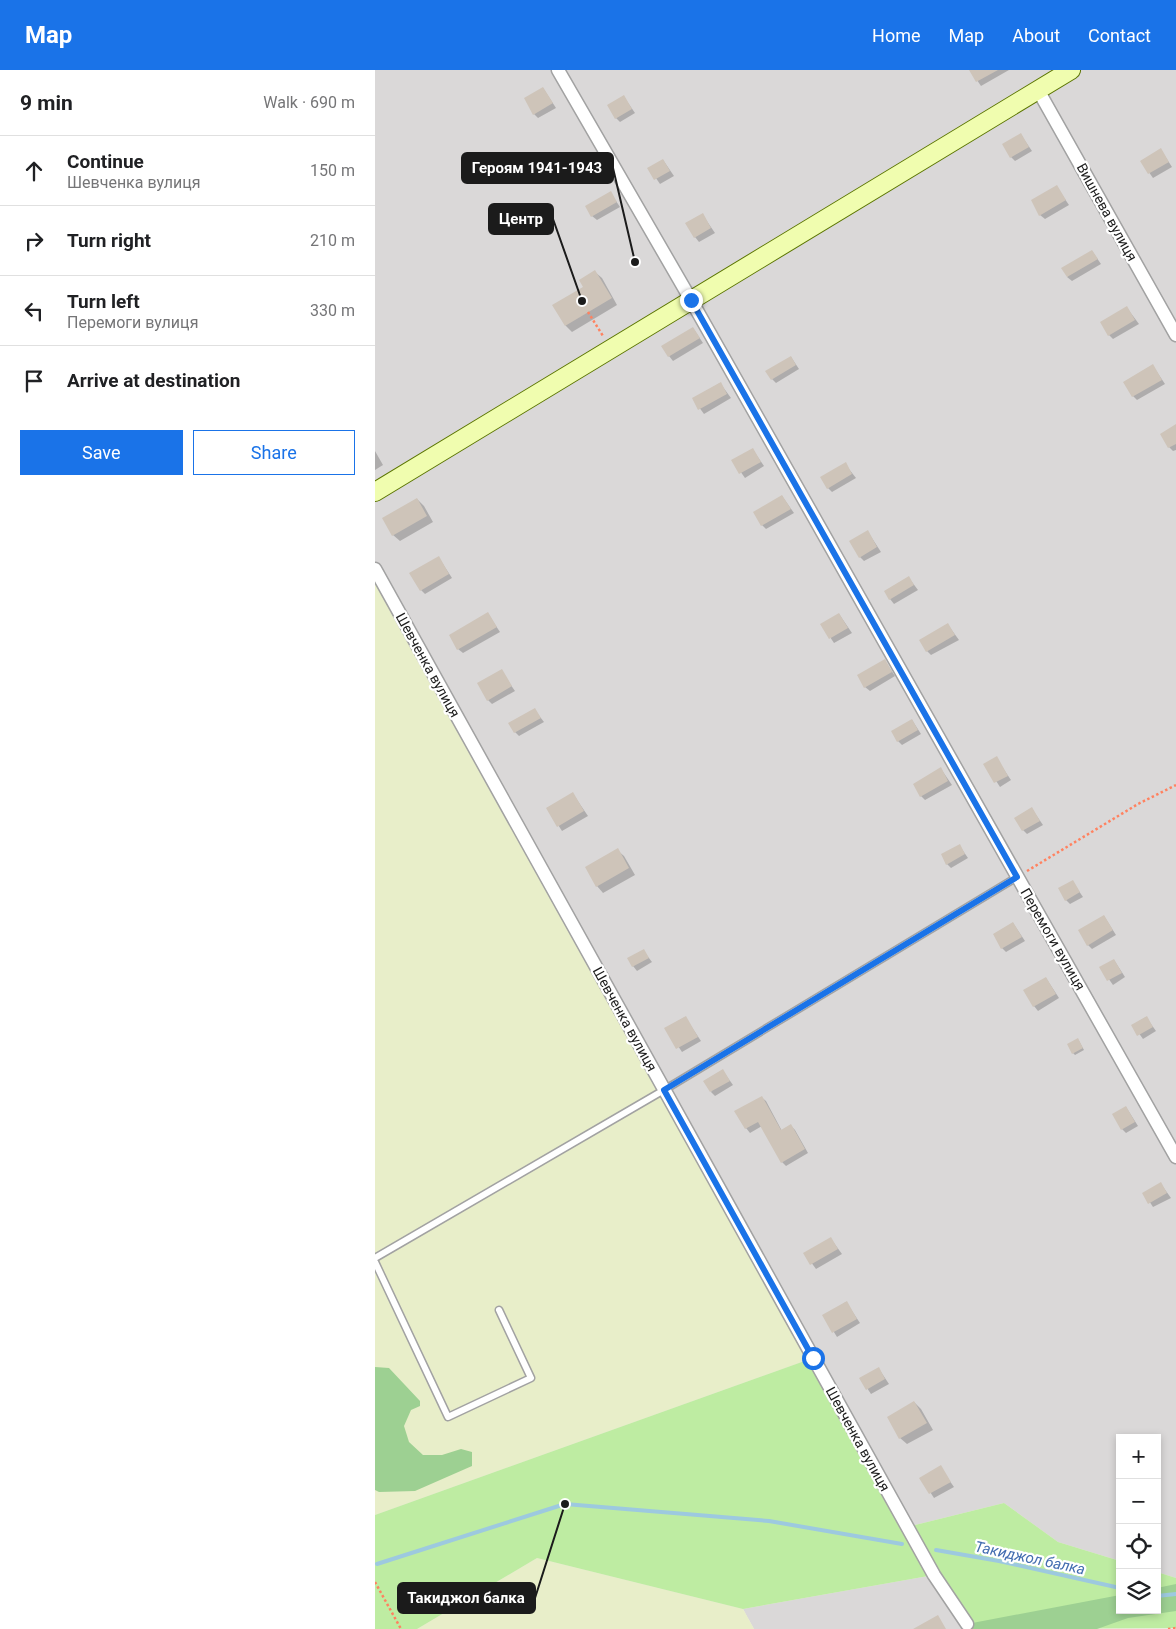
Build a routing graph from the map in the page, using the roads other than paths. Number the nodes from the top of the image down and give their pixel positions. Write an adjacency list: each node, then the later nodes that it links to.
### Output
1 (558, 70): 4 (street, Перемоги вулиця)
2 (1068, 71): 3 (street)
3 (1038, 90): 4 (street); 5 (street, Вишнева вулиця)
4 (691, 300): 6 (street); 8 (street, Перемоги вулиця)
5 (1176, 335)
6 (375, 492)
7 (375, 569): 9 (street, Шевченка вулиця)
8 (1017, 877): 9 (lane); 10 (street, Перемоги вулиця)
9 (664, 1090): 11 (lane); 14 (street, Шевченка вулиця)
10 (1176, 1157)
11 (375, 1258)
12 (375, 1262): 13 (lane)
13 (499, 1310)
14 (967, 1624)

